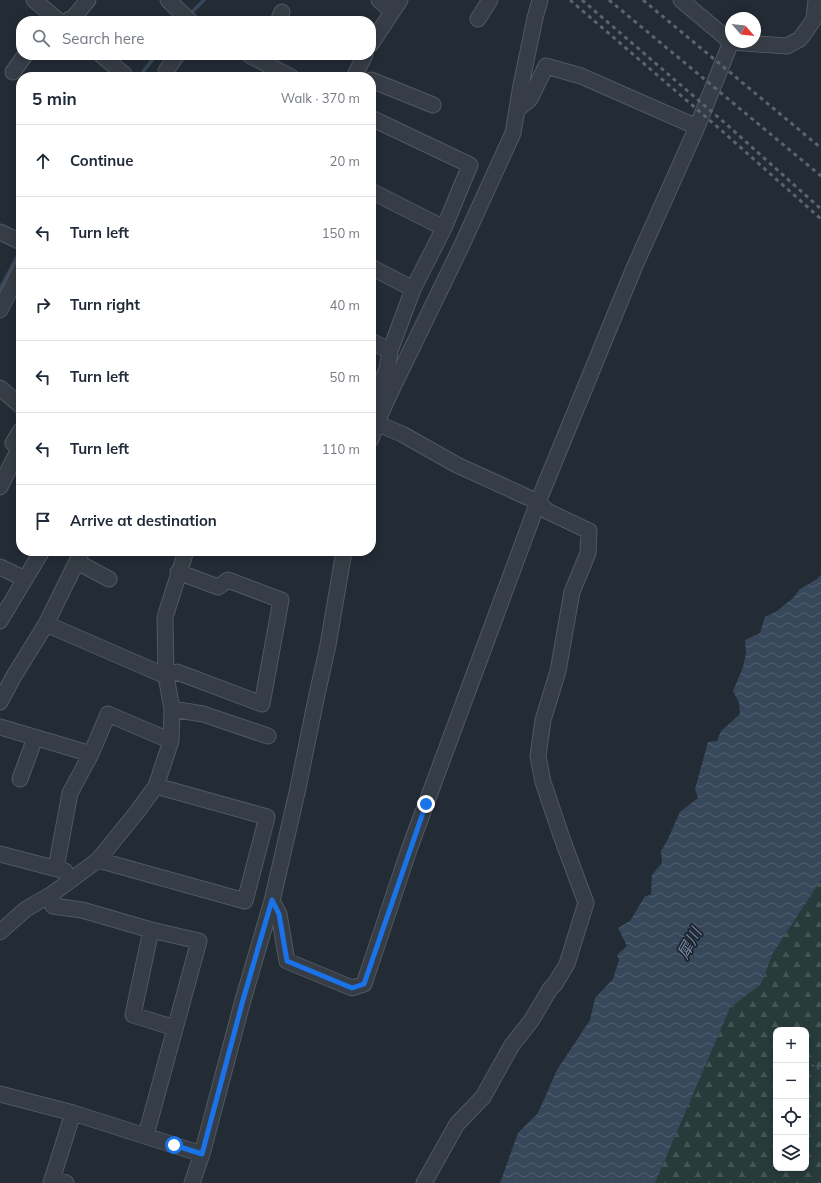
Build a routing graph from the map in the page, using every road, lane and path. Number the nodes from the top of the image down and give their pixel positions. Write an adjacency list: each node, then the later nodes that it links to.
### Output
1 (34, 0): 10 (street)
2 (88, 0): 11 (street)
3 (168, 0): 12 (street)
4 (378, 0): 9 (street)
5 (490, 0): 13 (street)
6 (540, 0): 30 (street)
7 (681, 0): 15 (street)
8 (816, 0): 16 (street)
9 (396, 6): 14 (street)
10 (53, 16)
11 (75, 16)
12 (185, 16)
13 (478, 19)
14 (376, 36)
15 (725, 37)
16 (761, 44)
17 (729, 48): 32 (street)
18 (21, 60): 23 (street)
19 (107, 60): 24 (street)
20 (174, 60): 25 (street)
21 (264, 60): 26 (street)
22 (363, 60): 27 (street)
23 (13, 72)
24 (122, 72)
25 (166, 72)
26 (283, 72)
27 (359, 72)
28 (376, 82): 29 (street)
29 (433, 105)
30 (518, 109): 32 (street); 46 (street)
31 (376, 120): 34 (street)
32 (697, 127): 52 (street)
33 (376, 194): 34 (street)
34 (444, 228): 39 (street)
35 (0, 232): 36 (street)
36 (16, 240)
37 (376, 270): 39 (street)
38 (16, 279): 40 (street)
39 (413, 289): 42 (street)
40 (0, 310)
41 (376, 344): 42 (street)
42 (390, 351): 44 (street)
43 (0, 388): 45 (street)
44 (376, 396)
45 (16, 402)
46 (376, 418)
47 (376, 423): 52 (street)
48 (16, 438): 49 (street)
49 (16, 447)
50 (16, 459): 51 (street)
51 (0, 487)
52 (538, 502): 78 (street); 92 (street)
53 (39, 556): 59 (street)
54 (80, 556): 60 (street); 62 (street)
55 (184, 556): 58 (street)
56 (343, 556): 78 (street)
57 (0, 567): 59 (street)
58 (178, 572): 63 (street); 63 (street)
59 (25, 579): 61 (street)
60 (109, 579)
61 (0, 621)
62 (46, 624): 63 (street); 64 (street)
63 (166, 676): 65 (street)
64 (0, 702)
65 (172, 709): 67 (street); 69 (street)
66 (0, 727): 68 (street)
67 (268, 736)
68 (35, 738): 70 (street); 71 (street)
69 (171, 741): 70 (street); 72 (street)
70 (91, 754): 75 (street)
71 (20, 779)
72 (156, 786): 74 (street); 74 (street)
73 (0, 854): 75 (street)
74 (98, 860): 76 (street)
75 (56, 868): 76 (street)
76 (75, 875): 77 (street)
77 (52, 894): 79 (street); 80 (street)
78 (272, 900): 89 (street)
79 (151, 930): 81 (street); 81 (street)
80 (0, 932)
81 (174, 1028): 88 (street)
82 (821, 1062): 84 (path)
83 (809, 1064): 84 (path)
84 (817, 1067): 85 (path)
85 (821, 1071)
86 (1, 1098): 87 (street)
87 (73, 1113): 88 (street); 90 (street)
88 (146, 1135): 89 (street)
89 (202, 1154): 91 (street)
90 (56, 1182)
91 (192, 1183)
92 (424, 1183)

